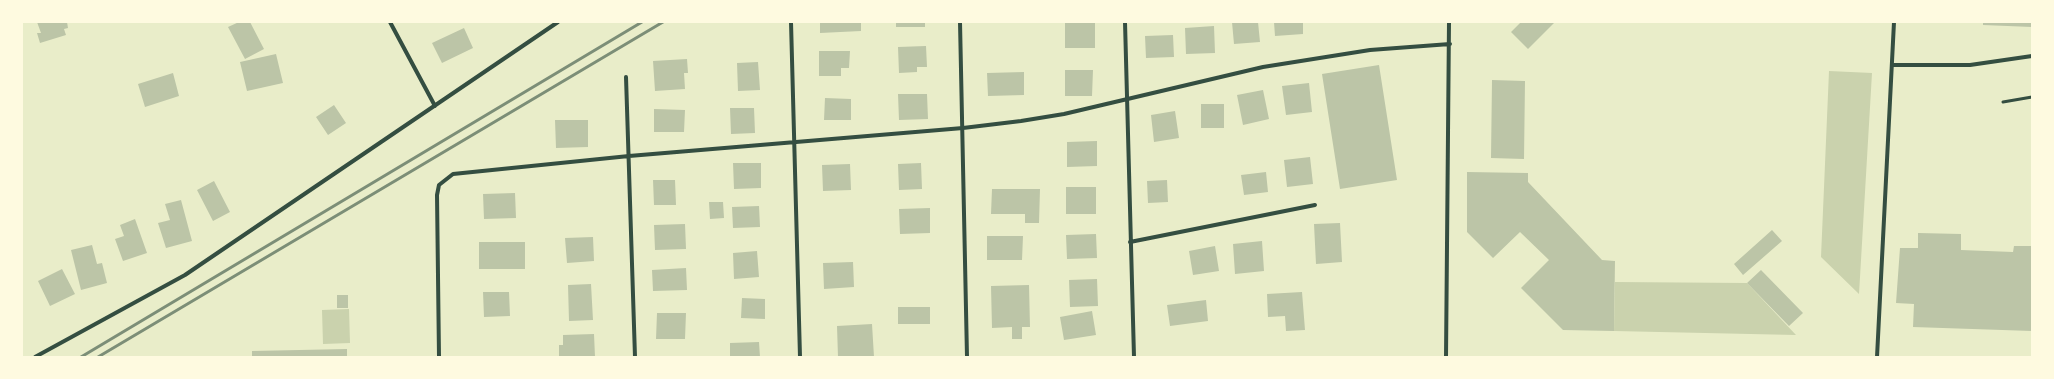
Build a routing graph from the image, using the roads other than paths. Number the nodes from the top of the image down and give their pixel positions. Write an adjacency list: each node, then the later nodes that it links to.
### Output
1 (390, 22): 15 (street)
2 (558, 22): 15 (street)
3 (791, 22): 17 (street)
4 (960, 22): 16 (street)
5 (1125, 22): 13 (street)
6 (1449, 22): 8 (street)
7 (1894, 22): 10 (street)
8 (1450, 44): 13 (street); 27 (street)
9 (2032, 56): 10 (street)
10 (1892, 65): 28 (street)
11 (626, 77): 18 (street)
12 (2032, 97): 14 (lane)
13 (1126, 99): 16 (street); 20 (street)
14 (2003, 102)
15 (435, 106): 21 (street)
16 (963, 128): 17 (street); 25 (street)
17 (795, 142): 18 (street); 24 (street)
18 (629, 156): 22 (street); 23 (street)
19 (1315, 205): 20 (street)
20 (1130, 242): 26 (street)
21 (35, 357)
22 (439, 357)
23 (635, 357)
24 (800, 357)
25 (967, 357)
26 (1134, 357)
27 (1446, 357)
28 (1877, 357)

